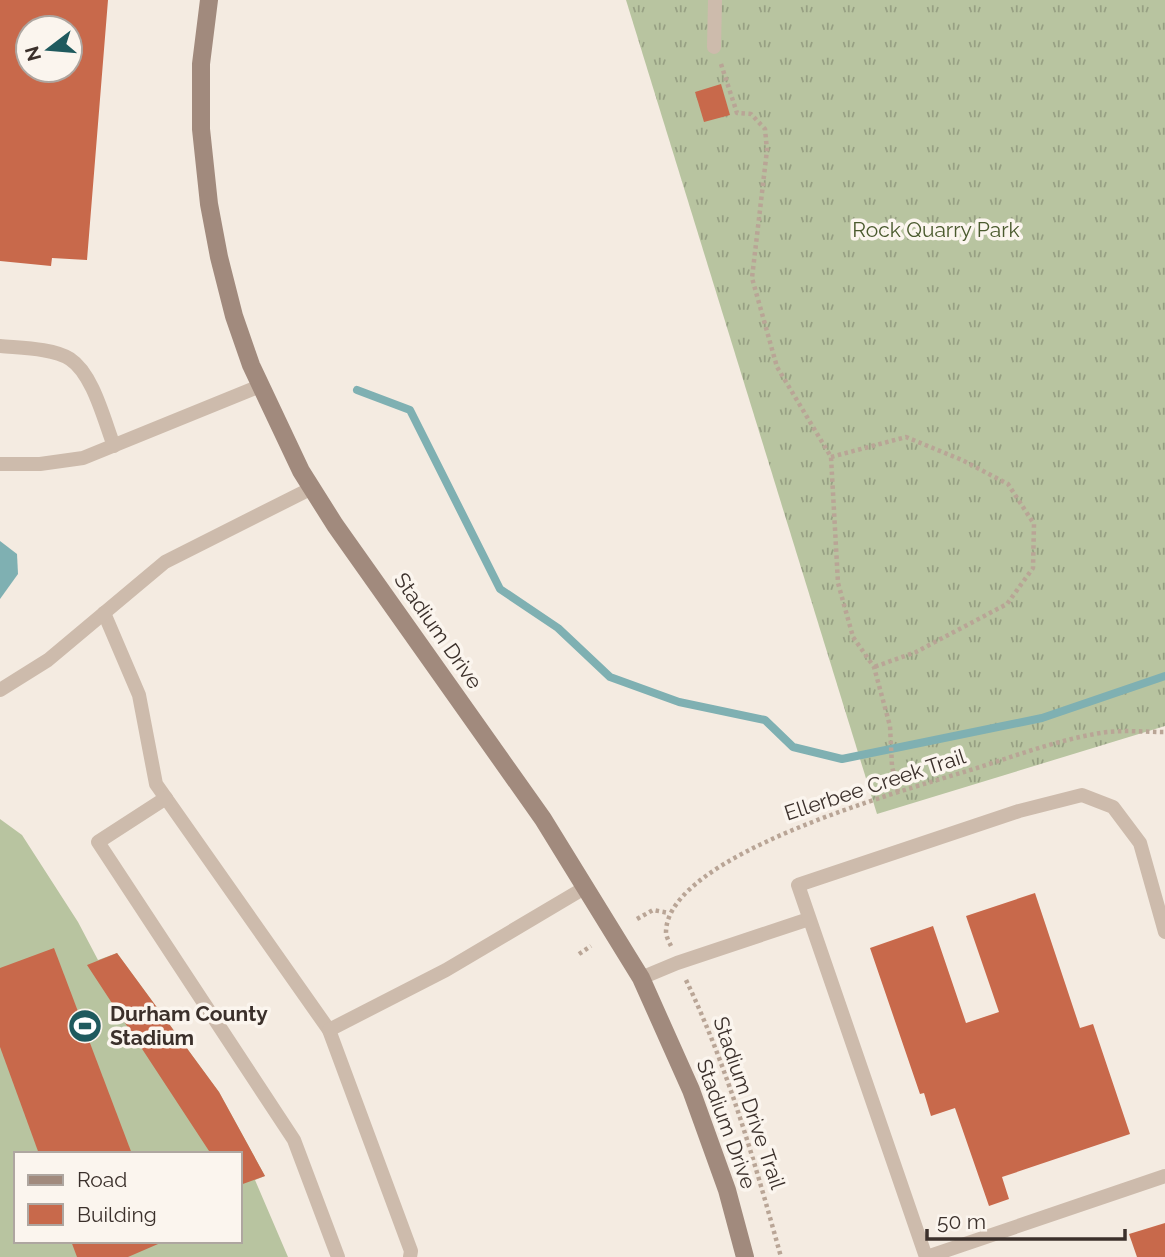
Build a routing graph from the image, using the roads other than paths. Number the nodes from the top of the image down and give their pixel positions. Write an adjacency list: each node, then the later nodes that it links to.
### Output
1 (209, 0): 5 (street, Stadium Drive)
2 (715, 0): 3 (lane)
3 (714, 47)
4 (0, 346): 6 (lane)
5 (261, 386): 6 (lane); 8 (street, Stadium Drive)
6 (114, 446): 7 (lane)
7 (0, 464)
8 (312, 488): 9 (lane); 12 (street, Stadium Drive)
9 (104, 613): 10 (lane); 11 (lane)
10 (0, 690)
11 (166, 798): 16 (lane); 19 (lane)
12 (586, 887): 15 (street, Stadium Drive); 16 (lane)
13 (809, 919): 14 (lane); 15 (lane); 21 (lane)
14 (1165, 932)
15 (641, 978): 20 (street, Stadium Drive)
16 (329, 1030): 18 (lane)
17 (1165, 1176): 21 (lane)
18 (406, 1255)
19 (338, 1257)
20 (744, 1257)
21 (926, 1257)

